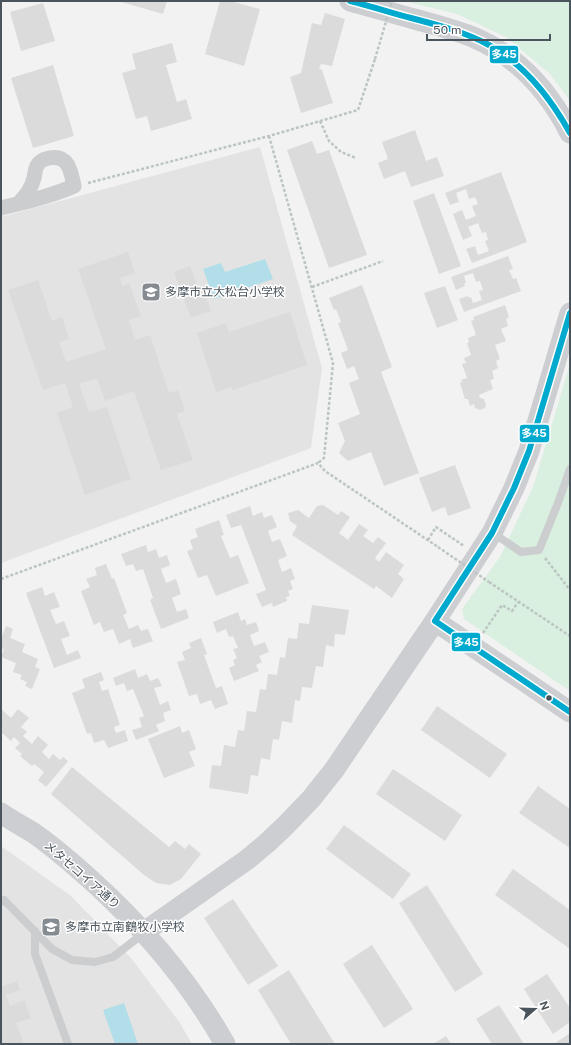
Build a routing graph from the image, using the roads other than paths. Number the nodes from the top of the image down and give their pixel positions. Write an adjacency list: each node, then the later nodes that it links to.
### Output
1 (350, 1): 2 (street)
2 (570, 133)
3 (18, 204): 3 (street); 4 (street)
4 (1, 208)
5 (570, 314): 7 (street)
6 (570, 469): 7 (lane)
7 (492, 533): 8 (street)
8 (435, 621): 9 (street); 13 (street)
9 (570, 712)
10 (1, 813): 13 (street, メタセコイア通り)
11 (1, 902): 12 (lane)
12 (35, 931): 13 (lane); 14 (lane)
13 (144, 932): 15 (street, メタセコイア通り)
14 (68, 1044)
15 (225, 1044)

